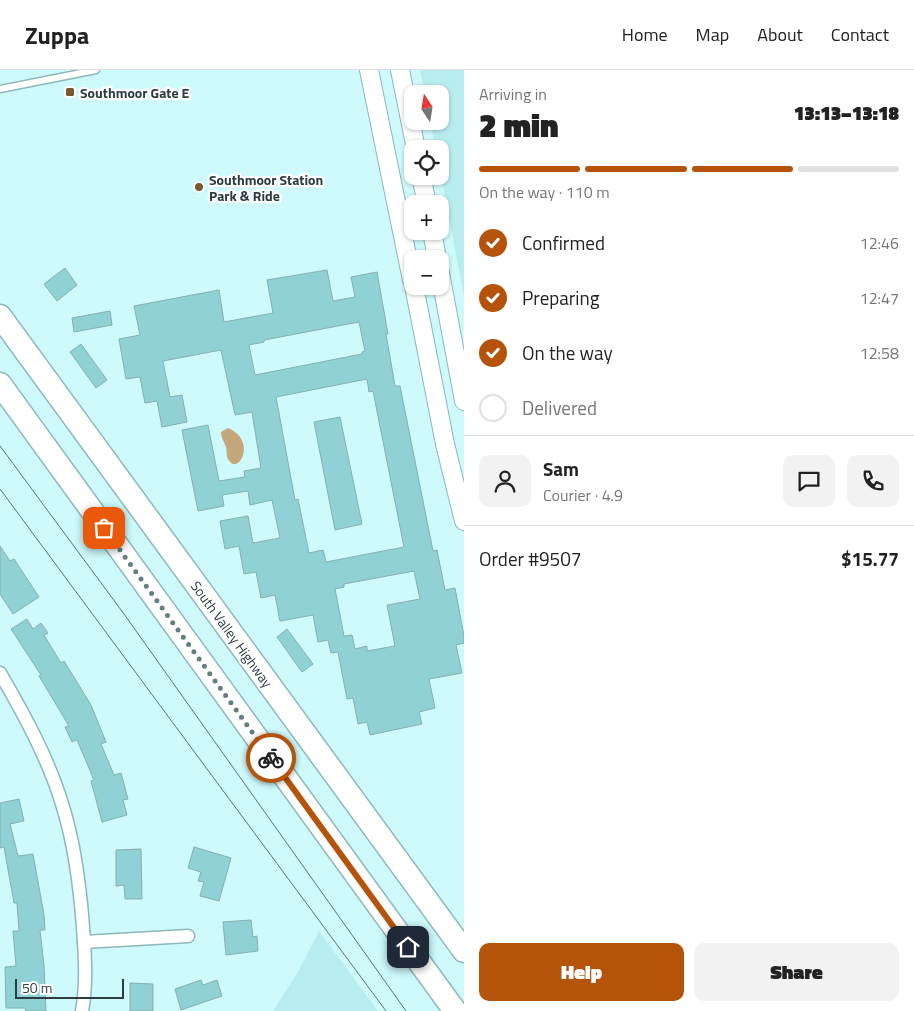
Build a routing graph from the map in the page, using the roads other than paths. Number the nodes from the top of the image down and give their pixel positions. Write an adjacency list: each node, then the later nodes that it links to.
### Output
1 (96, 70): 4 (lane)
2 (369, 70): 6 (main road)
3 (400, 70): 5 (main road)
4 (0, 89)
5 (414, 140)
6 (406, 250)
7 (416, 295): 12 (main road)
8 (444, 295): 11 (main road)
9 (0, 316): 16 (highway, South Valley Highway)
10 (0, 384): 18 (highway)
11 (464, 401)
12 (464, 521)
13 (0, 673): 15 (street)
14 (188, 936): 15 (street)
15 (84, 942): 17 (street)
16 (464, 951)
17 (82, 1011)
18 (454, 1011)

